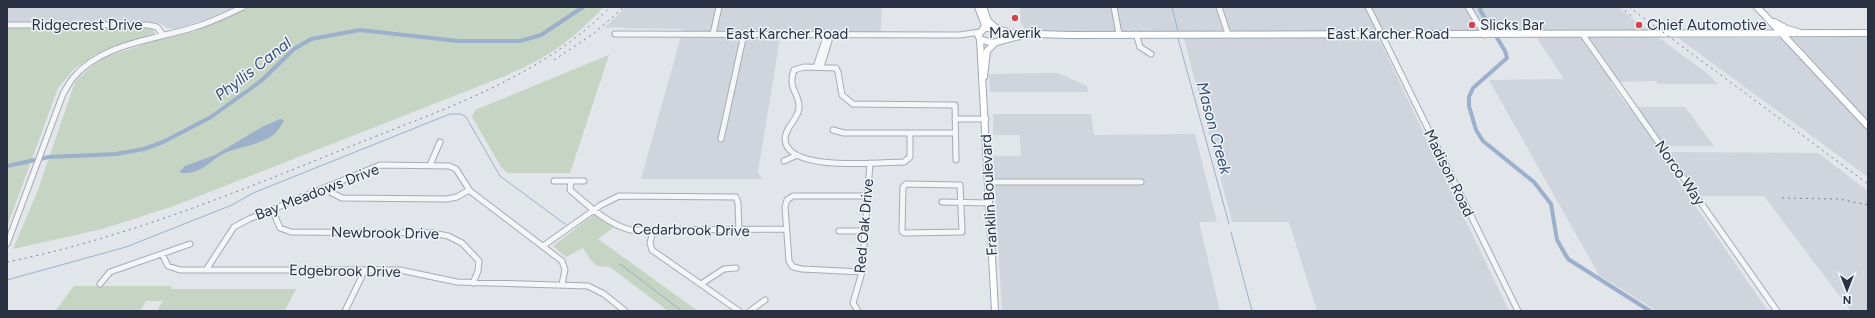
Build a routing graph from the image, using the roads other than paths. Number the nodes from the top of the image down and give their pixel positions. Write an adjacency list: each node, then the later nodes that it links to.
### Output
1 (243, 7): 26 (street)
2 (720, 7): 15 (street)
3 (978, 7): 18 (main road, Franklin Boulevard)
4 (983, 7): 12 (main road)
5 (1114, 7): 20 (street)
6 (1219, 7): 22 (street)
7 (1368, 7): 27 (street, Madison Road)
8 (1468, 7): 28 (street)
9 (1757, 7): 10 (main road)
10 (1767, 17): 23 (main road); 24 (main road); 30 (main road)
11 (7, 25): 26 (street, Ridgecrest Drive)
12 (996, 28): 13 (main road); 18 (main road)
13 (1003, 31): 19 (main road); 31 (main road, Franklin Boulevard)
14 (615, 34): 15 (street, East Karcher Road)
15 (713, 34): 16 (street, East Karcher Road)
16 (744, 34): 17 (street, East Karcher Road); 41 (street)
17 (829, 34): 18 (street, East Karcher Road); 33 (street)
18 (981, 34): 31 (main road); 34 (main road, Franklin Boulevard)
19 (1041, 34): 20 (main road, East Karcher Road); 31 (main road)
20 (1119, 34): 21 (main road, East Karcher Road)
21 (1136, 34): 22 (main road, East Karcher Road); 32 (street)
22 (1228, 34): 27 (main road, East Karcher Road)
23 (1759, 34): 29 (main road, East Karcher Road); 30 (main road, East Karcher Road)
24 (1828, 34): 25 (main road); 30 (main road, East Karcher Road)
25 (1868, 34)
26 (163, 35): 66 (street)
27 (1382, 35): 28 (main road, East Karcher Road); 85 (street, Madison Road)
28 (1485, 35): 29 (main road, East Karcher Road)
29 (1583, 35): 86 (street, Norco Way)
30 (1782, 35): 37 (main road)
31 (998, 41): 34 (main road, Franklin Boulevard)
32 (1151, 54)
33 (819, 67): 35 (street); 43 (street)
34 (984, 79): 36 (main road, Franklin Boulevard)
35 (955, 117): 36 (street); 39 (street)
36 (986, 117): 51 (main road, Franklin Boulevard)
37 (1868, 126)
38 (833, 130): 40 (street)
39 (955, 133): 40 (street); 44 (street)
40 (910, 134): 46 (street)
41 (721, 139)
42 (440, 142): 47 (street)
43 (795, 156): 45 (street); 46 (street)
44 (956, 160)
45 (784, 161)
46 (870, 163): 55 (street, Red Oak Drive)
47 (430, 165): 53 (street, Bay Meadows Drive); 54 (street, Bay Meadows Drive)
48 (554, 181): 49 (street)
49 (571, 181): 50 (street); 60 (street, Cedarbrook Drive)
50 (584, 181)
51 (988, 182): 52 (street); 58 (main road, Franklin Boulevard)
52 (1141, 182)
53 (328, 186): 54 (street); 59 (street, Bay Meadows Drive)
54 (469, 190): 68 (street, Bay Meadows Drive)
55 (868, 196): 61 (street); 65 (street, Red Oak Drive)
56 (942, 202): 57 (street)
57 (962, 202): 57 (street); 58 (street)
58 (989, 203): 84 (main road, Franklin Boulevard)
59 (272, 209): 71 (street, Bay Meadows Drive); 75 (street, Newbrook Drive)
60 (594, 210): 62 (street, Cedarbrook Drive); 63 (street); 68 (street)
61 (786, 229): 63 (street, Cedarbrook Drive); 73 (street)
62 (652, 231): 63 (street, Cedarbrook Drive); 77 (street)
63 (739, 231)
64 (839, 231): 65 (street)
65 (865, 231): 73 (street, Red Oak Drive)
66 (7, 244)
67 (190, 244): 69 (street)
68 (543, 246): 76 (street, Bay Meadows Drive)
69 (162, 254): 71 (street, Edgebrook Drive); 74 (street)
70 (736, 268): 77 (street)
71 (206, 270): 72 (street, Edgebrook Drive)
72 (365, 270): 75 (street, Edgebrook Drive); 79 (street)
73 (862, 272): 83 (street, Red Oak Drive)
74 (100, 284)
75 (473, 284): 76 (street, Edgebrook Drive)
76 (562, 284): 80 (street, Edgebrook Drive)
77 (701, 284): 81 (street)
78 (765, 300): 82 (street)
79 (345, 311)
80 (625, 311)
81 (738, 311)
82 (750, 311)
83 (858, 311)
84 (995, 311)
85 (1518, 311)
86 (1777, 311)

